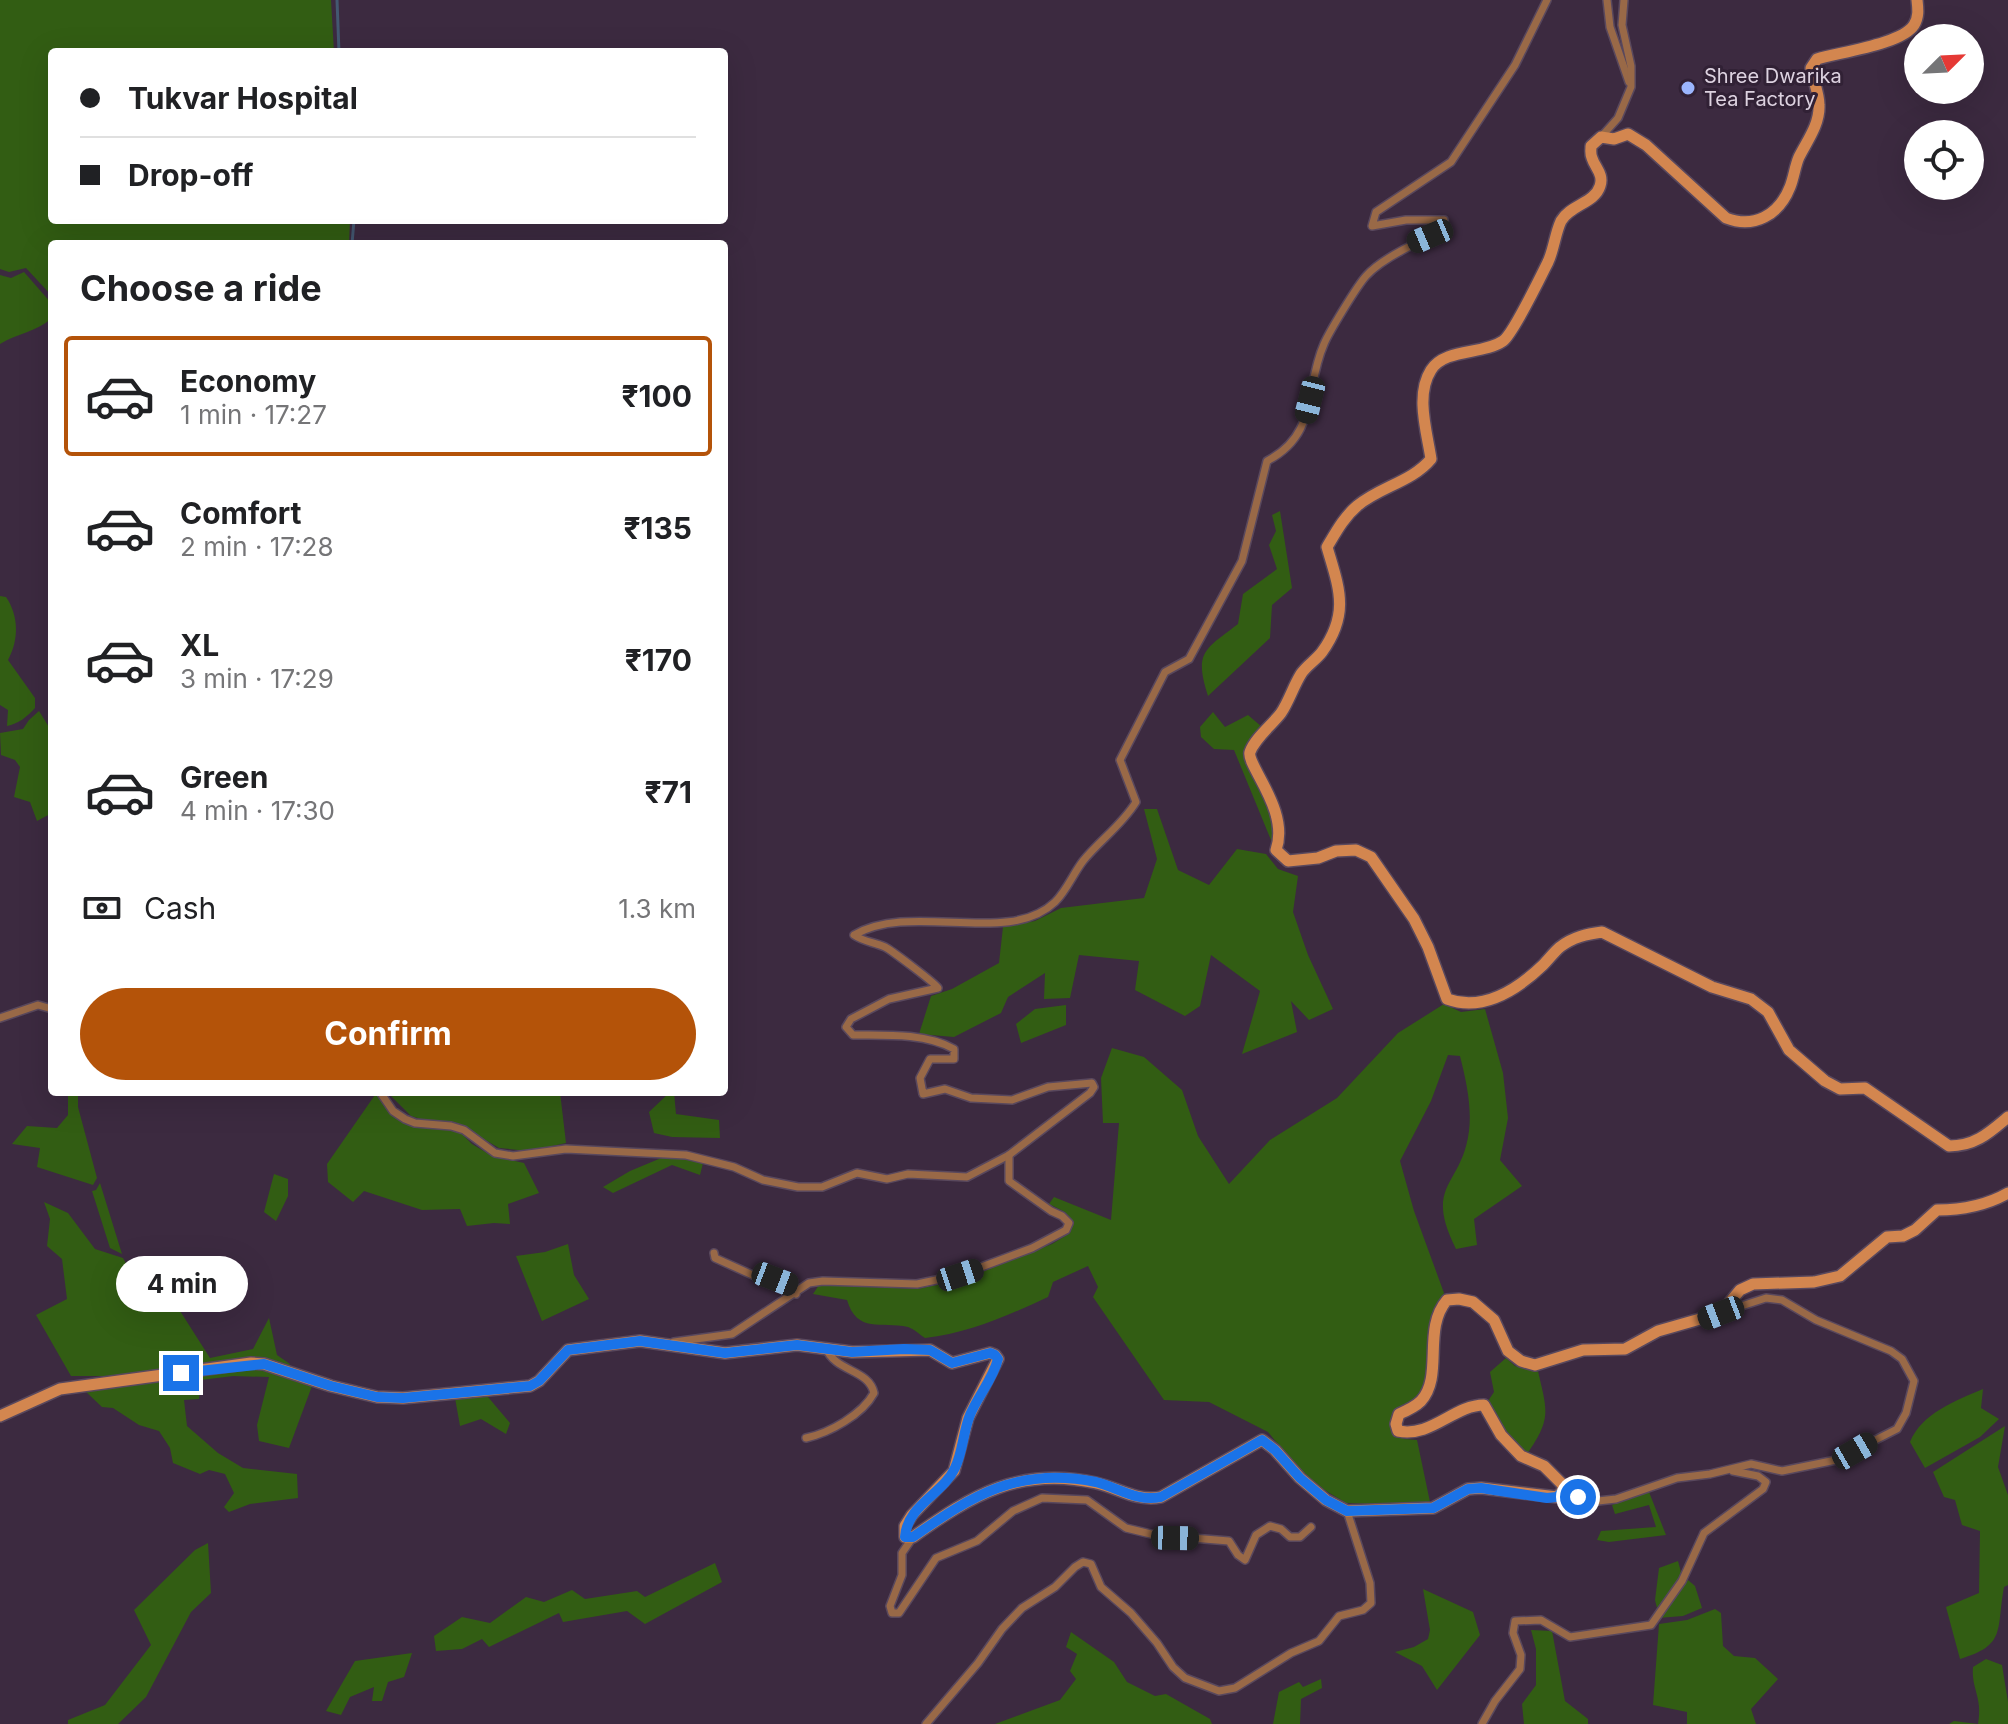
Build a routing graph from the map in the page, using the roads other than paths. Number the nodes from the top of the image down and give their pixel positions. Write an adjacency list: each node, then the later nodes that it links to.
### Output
1 (1547, 0): 11 (street)
2 (1607, 0): 5 (street)
3 (1624, 0): 5 (street)
4 (1917, 0): 6 (main road)
5 (1631, 87): 6 (street)
6 (1601, 137): 10 (main road)
7 (48, 1008): 8 (street)
8 (0, 1018)
9 (383, 1096): 11 (street)
10 (2008, 1117)
11 (1009, 1155): 14 (street)
12 (2008, 1193): 15 (main road)
13 (714, 1253): 14 (street)
14 (796, 1294): 16 (street)
15 (1721, 1313): 20 (street); 21 (main road)
16 (659, 1344): 17 (main road); 18 (main road)
17 (826, 1348): 19 (street); 24 (main road)
18 (0, 1416)
19 (806, 1438)
20 (1731, 1470): 21 (street); 26 (street)
21 (1563, 1491): 22 (main road)
22 (1347, 1511): 24 (main road); 25 (street)
23 (1311, 1527): 24 (street)
24 (913, 1537)
25 (926, 1724)
26 (1482, 1724)

